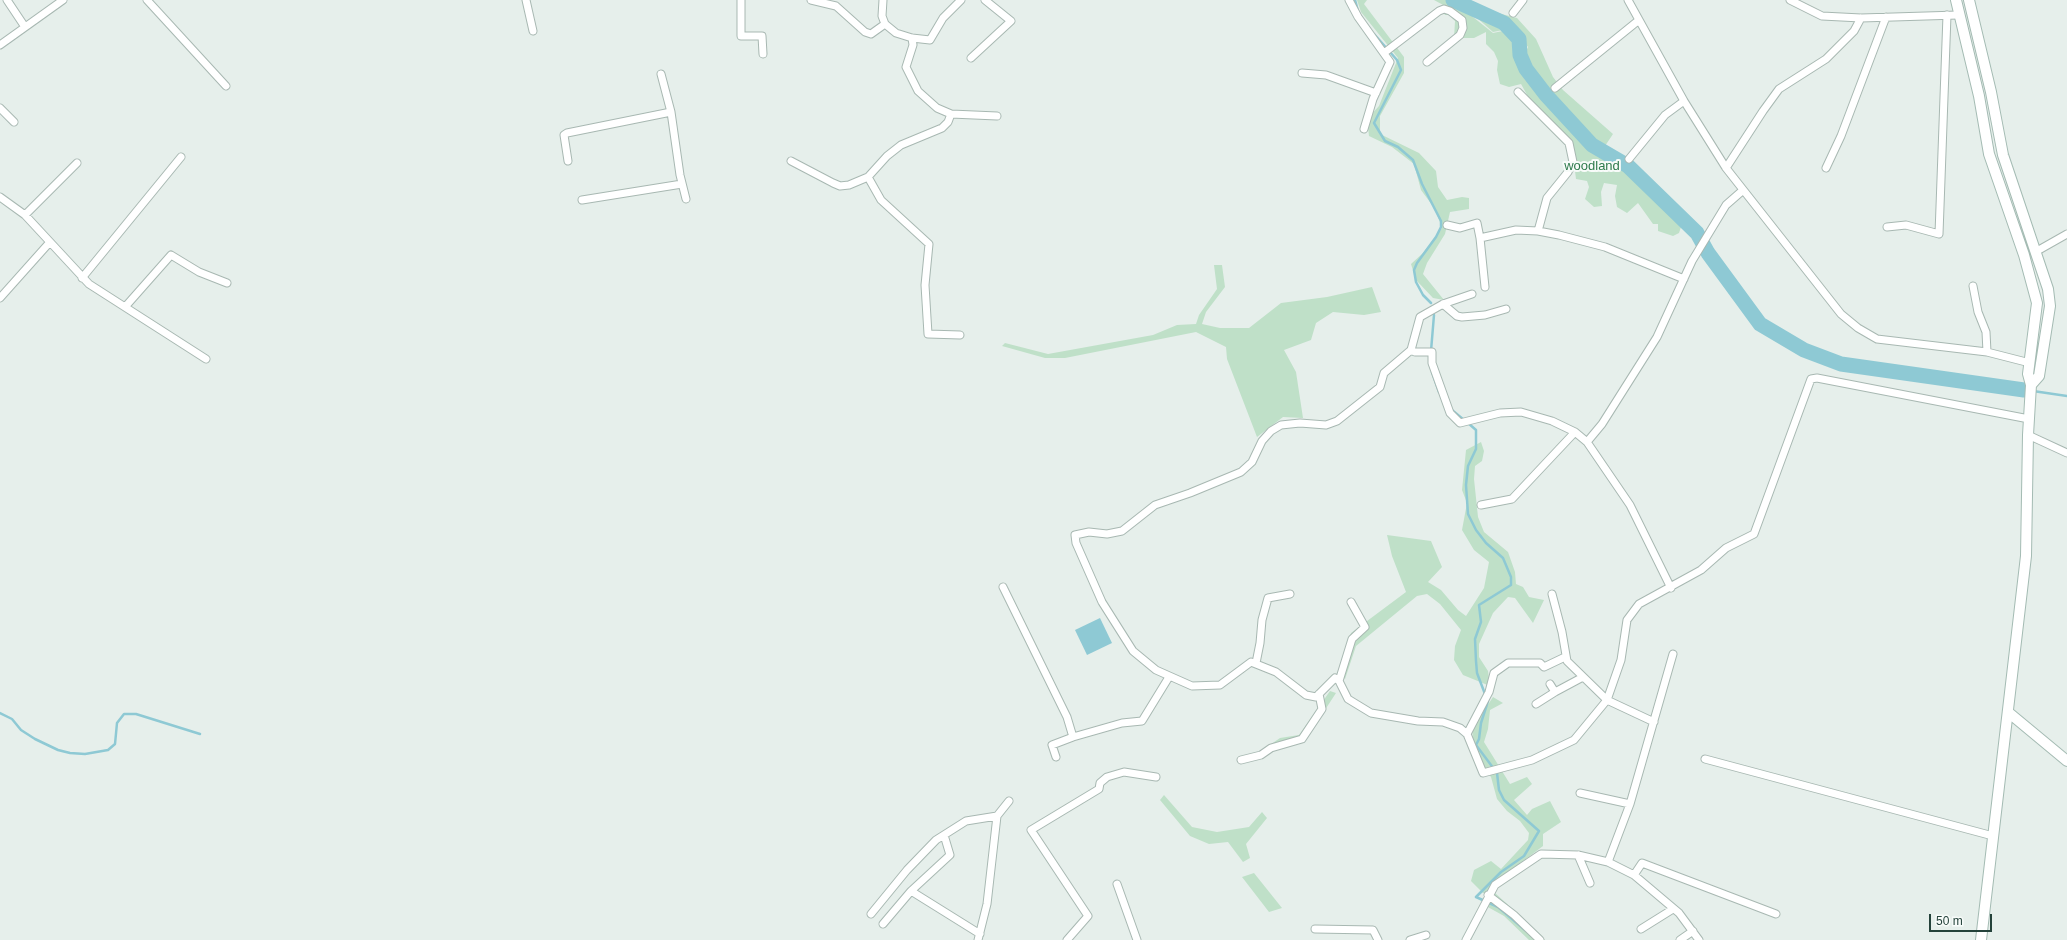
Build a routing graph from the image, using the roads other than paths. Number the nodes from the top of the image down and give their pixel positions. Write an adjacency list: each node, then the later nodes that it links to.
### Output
1 (7, 0): 23 (street)
2 (63, 0): 23 (street)
3 (147, 0): 33 (street)
4 (526, 0): 24 (street)
5 (742, 0): 28 (street)
6 (811, 0): 22 (street)
7 (882, 0): 22 (street)
8 (961, 0): 25 (street)
9 (985, 0): 29 (street)
10 (1349, 0): 27 (street)
11 (1523, 0): 16 (street)
12 (1628, 0): 21 (street)
13 (1790, 0): 20 (street)
14 (1956, 0): 18 (main road)
15 (1969, 0): 64 (main road)
16 (1513, 13)
17 (1947, 15): 18 (street); 19 (street); 59 (street)
18 (1958, 15): 79 (main road)
19 (1886, 17): 20 (street); 50 (street)
20 (1862, 18): 49 (street)
21 (1640, 20): 34 (street); 37 (street)
22 (884, 24): 25 (street)
23 (25, 27): 26 (street)
24 (534, 31)
25 (912, 38): 40 (street)
26 (0, 45)
27 (1384, 53): 30 (street); 36 (street)
28 (763, 54)
29 (971, 58)
30 (1427, 62)
31 (1302, 73): 36 (street)
32 (660, 74): 39 (street)
33 (226, 86)
34 (1555, 88)
35 (1518, 92): 60 (street)
36 (1376, 93): 43 (street)
37 (1684, 101): 45 (street); 49 (street)
38 (0, 108): 42 (street)
39 (671, 112): 46 (street); 52 (street)
40 (951, 114): 41 (street); 51 (street)
41 (997, 116)
42 (14, 122)
43 (1364, 129)
44 (181, 157): 65 (street)
45 (1628, 159)
46 (568, 161)
47 (791, 161): 51 (street)
48 (77, 163): 57 (street)
49 (1726, 168): 53 (street)
50 (1826, 168)
51 (868, 176): 75 (street)
52 (682, 184): 55 (street); 56 (street)
53 (1742, 191): 66 (street); 77 (street)
54 (0, 197): 57 (street)
55 (686, 199)
56 (582, 200)
57 (25, 215): 63 (street)
58 (1447, 225): 62 (street)
59 (1887, 227)
60 (1538, 231): 62 (street); 66 (street)
61 (2067, 234): 64 (street)
62 (1480, 238): 69 (street)
63 (50, 242): 65 (street); 71 (street)
64 (2037, 251): 80 (main road)
65 (82, 278): 73 (street)
66 (1684, 279): 84 (street)
67 (227, 283): 73 (street)
68 (1973, 286): 77 (street)
69 (1485, 288)
70 (1472, 294): 72 (street)
71 (0, 298)
72 (1444, 304): 74 (street); 76 (street)
73 (125, 307): 78 (street)
74 (1506, 309)
75 (960, 335)
76 (1411, 350): 82 (street); 95 (street)
77 (1987, 352): 79 (street)
78 (206, 359)
79 (2030, 363): 80 (main road)
80 (2031, 385): 81 (main road)
81 (2029, 419): 83 (main road); 88 (street)
82 (1575, 432): 84 (street); 86 (street)
83 (2028, 435): 85 (street); 103 (main road)
84 (1588, 442): 88 (street)
85 (2067, 453)
86 (1481, 505)
87 (1003, 588): 106 (street)
88 (1670, 588): 101 (street)
89 (1290, 594): 94 (street)
90 (1552, 594): 93 (street)
91 (1351, 602): 97 (street)
92 (1673, 654): 104 (street)
93 (1565, 657): 96 (street); 105 (street)
94 (1256, 663): 95 (street); 100 (street)
95 (1169, 677): 106 (street)
96 (1583, 677): 99 (street); 101 (street)
97 (1339, 681): 100 (street); 105 (street)
98 (1550, 684): 99 (street)
99 (1555, 692): 102 (street)
100 (1319, 694): 109 (street)
101 (1607, 700): 104 (street); 105 (street)
102 (1536, 704)
103 (2008, 712): 110 (main road); 117 (main road)
104 (1654, 722): 114 (street)
105 (1468, 734)
106 (1074, 737): 107 (street)
107 (1056, 757)
108 (1706, 759): 117 (street)
109 (1240, 760)
110 (2067, 761)
111 (1156, 777): 134 (street)
112 (1580, 794): 114 (street)
113 (1009, 802): 115 (street)
114 (1630, 804): 119 (street)
115 (997, 816): 116 (street); 133 (street)
116 (944, 835): 123 (street); 126 (street)
117 (1993, 836): 142 (main road)
118 (1578, 855): 119 (street); 121 (street); 124 (street)
119 (1608, 862): 120 (street)
120 (1634, 875): 125 (street); 127 (street)
121 (1590, 883)
122 (1116, 884): 135 (street)
123 (912, 891): 128 (street); 133 (street)
124 (1488, 895): 138 (street); 139 (street)
125 (1673, 908): 130 (street); 131 (street)
126 (871, 914)
127 (1776, 914)
128 (882, 924)
129 (1316, 929): 136 (street)
130 (1641, 929)
131 (1693, 931): 140 (street); 141 (street)
132 (1426, 935): 137 (street)
133 (979, 937)
134 (1067, 940)
135 (1137, 940)
136 (1378, 940)
137 (1410, 940)
138 (1466, 940)
139 (1540, 940)
140 (1680, 940)
141 (1699, 940)
142 (1981, 940)

